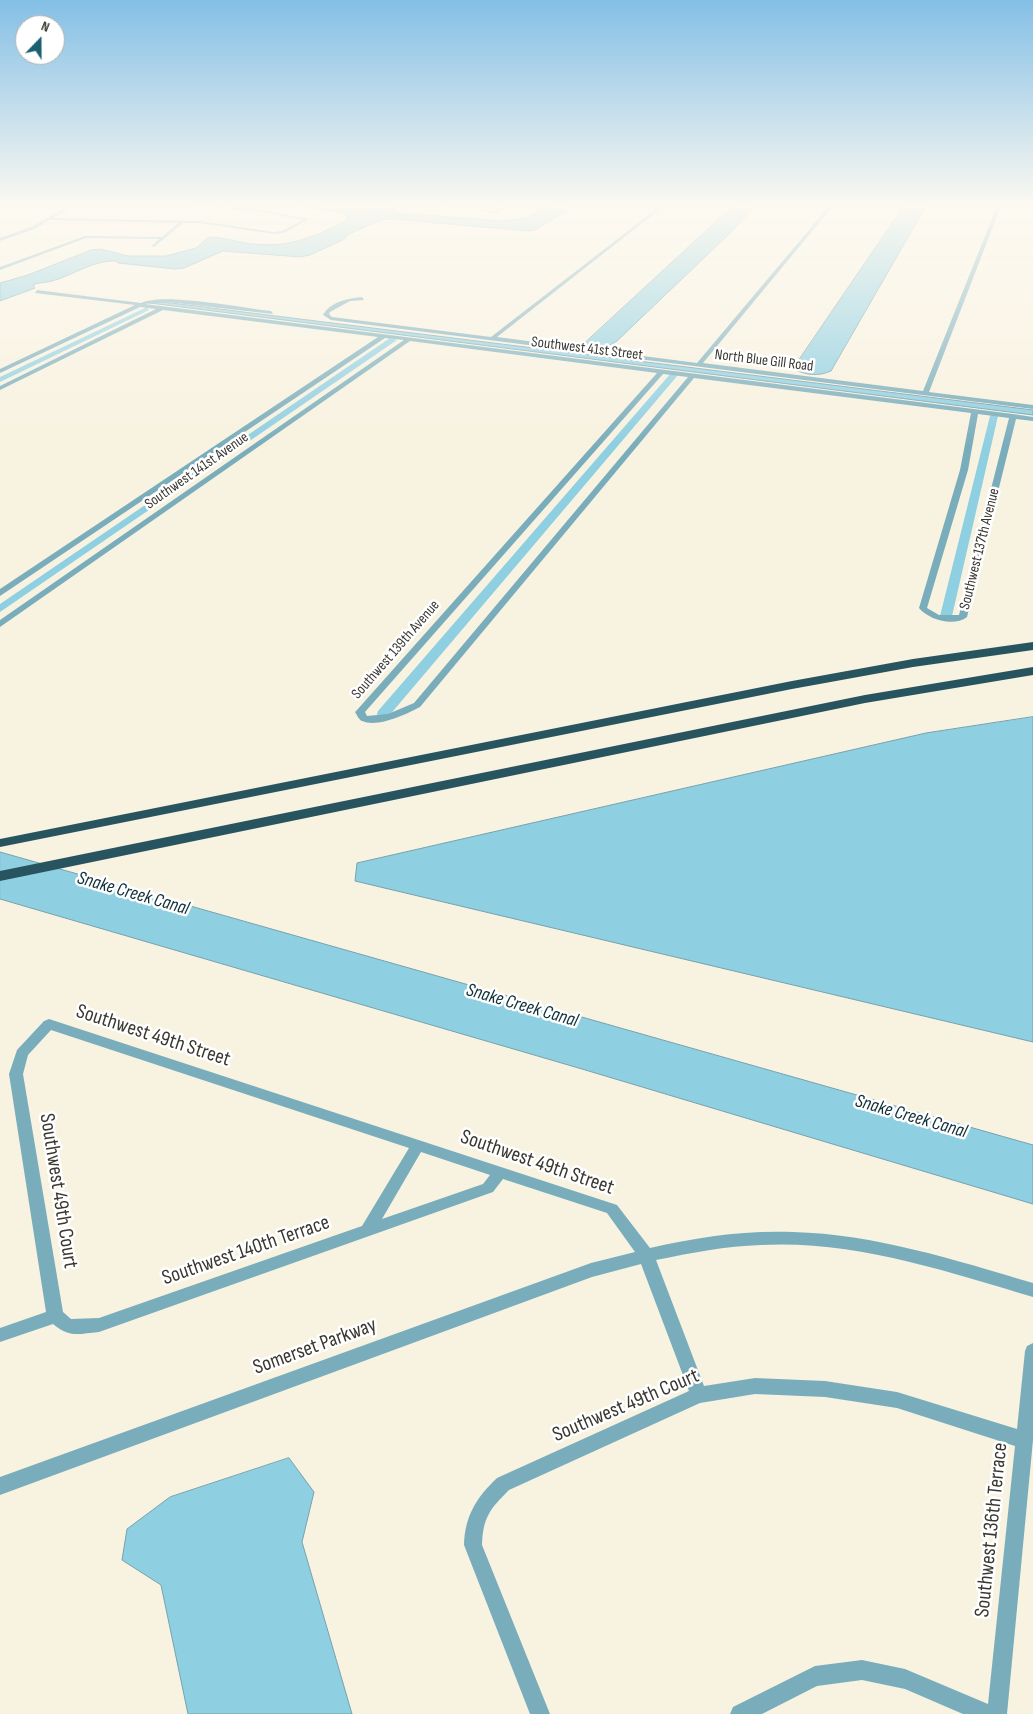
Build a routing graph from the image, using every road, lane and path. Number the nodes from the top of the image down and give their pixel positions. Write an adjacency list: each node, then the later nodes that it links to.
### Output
1 (560, 286): 10 (street)
2 (764, 286): 12 (street)
3 (968, 286): 17 (street)
4 (37, 292): 6 (street, Southwest 41st Street)
5 (362, 298): 10 (street, North Blue Gill Road)
6 (140, 305): 7 (street, Southwest 41st Street); 8 (street); 13 (street)
7 (162, 308): 9 (street, Southwest 41st Street); 16 (street)
8 (271, 313)
9 (384, 336): 11 (street, Southwest 41st Street); 22 (street, Southwest 141st Avenue)
10 (493, 338): 12 (street, North Blue Gill Road)
11 (410, 340): 14 (street, Southwest 41st Street); 23 (street, Southwest 141st Avenue)
12 (698, 365): 17 (street, North Blue Gill Road)
13 (0, 371)
14 (662, 371): 15 (street, Southwest 41st Street); 15 (street, Southwest 139th Avenue)
15 (693, 375): 19 (street, Southwest 41st Street)
16 (0, 388)
17 (925, 394): 18 (street, North Blue Gill Road)
18 (1033, 407)
19 (975, 411): 20 (street, Southwest 41st Street); 20 (street, Southwest 137th Avenue)
20 (1013, 416): 21 (street, Southwest 41st Street)
21 (1033, 418)
22 (0, 593)
23 (0, 624)
24 (1033, 646): 26 (highway)
25 (1033, 672): 27 (highway)
26 (0, 843)
27 (0, 876)
28 (16, 1074): 29 (street, Southwest 49th Street); 34 (street, Southwest 49th Court)
29 (418, 1145): 30 (street, Southwest 49th Street); 31 (street)
30 (500, 1172): 31 (street, Southwest 140th Terrace); 32 (street, Southwest 49th Street)
31 (367, 1231): 34 (street, Southwest 140th Terrace)
32 (646, 1255): 33 (street); 37 (street); 39 (street, Somerset Parkway)
33 (1033, 1290)
34 (56, 1316): 35 (street)
35 (0, 1335)
36 (1033, 1350): 38 (street, Southwest 136th Terrace)
37 (699, 1395): 38 (street, Southwest 49th Court); 40 (street, Southwest 49th Court)
38 (1024, 1440): 43 (street, Southwest 136th Terrace)
39 (0, 1486)
40 (540, 1714)
41 (740, 1714): 42 (street)
42 (987, 1714)
43 (997, 1714)

